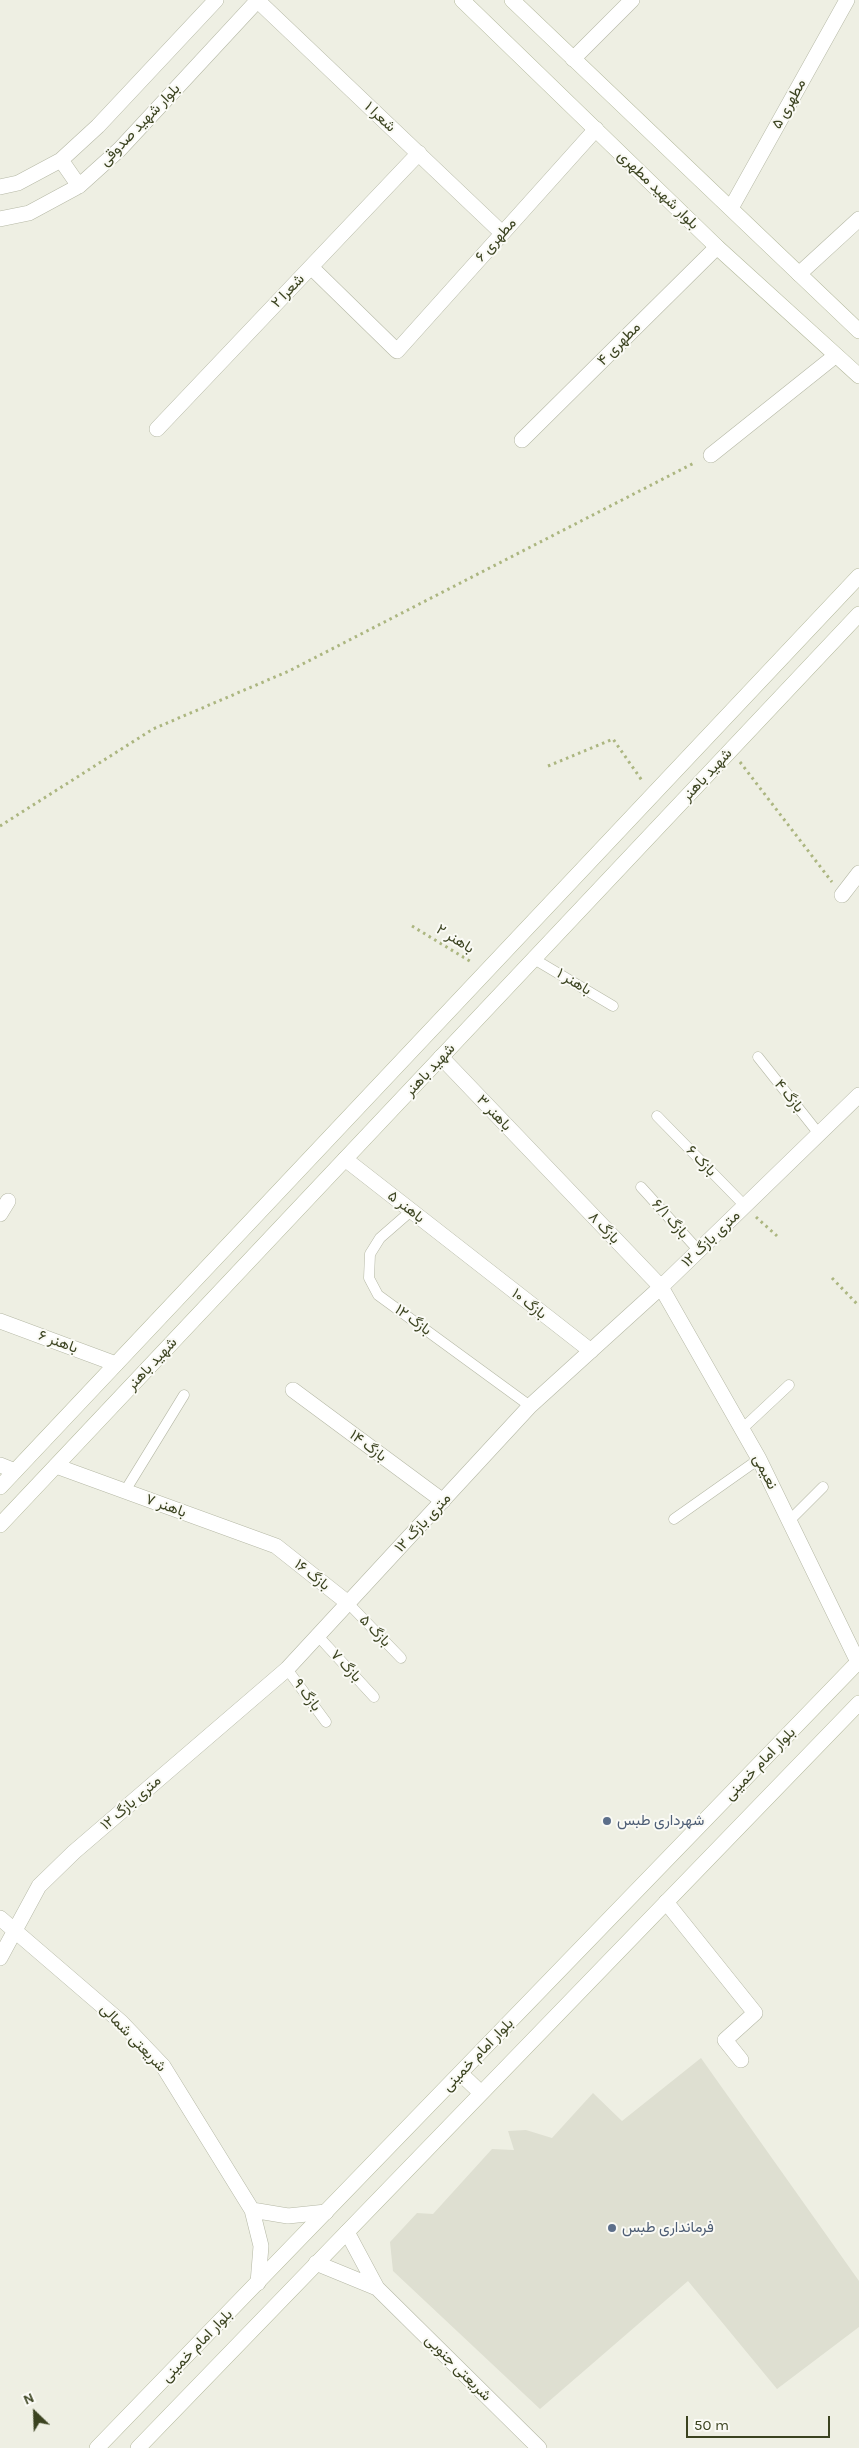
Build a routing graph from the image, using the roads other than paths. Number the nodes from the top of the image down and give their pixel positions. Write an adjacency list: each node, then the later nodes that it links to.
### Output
1 (216, 0): 10 (street, بلوار شهید صدوقی)
2 (258, 0): 9 (street, شعرا ۱); 11 (street, بلوار شهید صدوقی)
3 (462, 0): 8 (street, بلوار شهید مطهری)
4 (512, 0): 7 (street)
5 (632, 0): 7 (street)
6 (846, 0): 13 (street, مطهری ۵)
7 (574, 59): 13 (street)
8 (596, 130): 16 (street, مطهری ۶); 17 (street, بلوار شهید مطهری)
9 (419, 153): 16 (street, شعرا ۱); 18 (street, شعرا ۲)
10 (61, 160): 11 (street); 12 (street, بلوار شهید صدوقی)
11 (79, 186): 14 (street, بلوار شهید صدوقی)
12 (0, 188)
13 (731, 208): 19 (street)
14 (0, 219)
15 (859, 219): 19 (street)
16 (502, 233): 18 (street, مطهری ۶)
17 (717, 247): 21 (street, بلوار شهید مطهری); 24 (street, مطهری ۴)
18 (311, 267): 23 (street, شعرا ۲)
19 (800, 274): 20 (street)
20 (859, 331)
21 (835, 356): 22 (street, بلوار شهید مطهری); 25 (street)
22 (859, 376)
23 (157, 429)
24 (522, 440)
25 (711, 455)
26 (859, 576): 32 (street, شهید باهنر)
27 (859, 614): 30 (street, شهید باهنر)
28 (859, 873): 29 (street)
29 (842, 895)
30 (534, 958): 31 (lane, باهنر ۱); 33 (street, شهید باهنر)
31 (613, 1006)
32 (422, 1039): 33 (street, باهنر ۳); 50 (street, شهید باهنر)
33 (441, 1057): 38 (street, شهید باهنر); 39 (street, باهنر ۳)
34 (758, 1057): 37 (lane, بازگ ۴)
35 (859, 1095): 37 (street, ۱۲ متری بازگ)
36 (656, 1116): 42 (lane, بازک ۶)
37 (819, 1134): 42 (street, ۱۲ متری بازگ)
38 (345, 1159): 43 (street, باهنر ۵); 58 (street, شهید باهنر)
39 (547, 1168): 47 (street, بازگ ۸)
40 (641, 1187): 45 (lane, بازگ ۶/۱)
41 (8, 1201): 44 (street)
42 (745, 1206): 45 (street, ۱۲ متری بازگ)
43 (411, 1211): 46 (street, باهنر ۵); 54 (lane, بازگ ۱۲)
44 (0, 1214)
45 (698, 1251): 47 (street, ۱۲ متری بازگ)
46 (468, 1256): 49 (street, بازگ ۱۰)
47 (661, 1287): 49 (street, ۱۲ متری بازگ); 55 (street, نعیمی)
48 (0, 1321): 50 (street, باهنر ۶)
49 (591, 1351): 54 (street, ۱۲ متری بازگ)
50 (116, 1364): 59 (street, شهید باهنر)
51 (789, 1384): 55 (lane)
52 (293, 1390): 63 (street, بازگ ۱۴)
53 (184, 1395): 62 (lane)
54 (530, 1406): 63 (street, ۱۲ متری بازگ)
55 (742, 1429): 56 (street, نعیمی)
56 (760, 1459): 64 (lane); 65 (street, نعیمی)
57 (0, 1465): 59 (street)
58 (56, 1466): 62 (street, باهنر ۷); 66 (street, شهید باهنر)
59 (15, 1471): 60 (street, شهید باهنر)
60 (0, 1487)
61 (824, 1487): 65 (lane)
62 (125, 1491): 67 (street, باهنر ۷)
63 (443, 1501): 68 (street, ۱۲ متری بازگ)
64 (674, 1519)
65 (789, 1521): 71 (street, نعیمی)
66 (0, 1525)
67 (276, 1546): 68 (street, بازگ ۱۶)
68 (348, 1603): 69 (street, ۱۲ متری بازگ); 70 (lane, بازگ ۵)
69 (318, 1636): 72 (street, ۱۲ متری بازگ); 73 (lane, بازگ ۷)
70 (401, 1658)
71 (858, 1662): 81 (street, بلوار امام خمینی)
72 (287, 1669): 75 (lane, بازگ ۹); 78 (street, ۱۲ متری بازگ)
73 (374, 1697)
74 (859, 1703): 76 (street, بلوار امام خمینی)
75 (326, 1722)
76 (666, 1902): 80 (street); 82 (street, بلوار امام خمینی)
77 (0, 1918): 78 (street, شریعتی شمالی)
78 (14, 1931): 79 (street, ۱۲ متری بازگ); 83 (street, شریعتی شمالی)
79 (0, 1958)
80 (741, 2060)
81 (460, 2073): 82 (street); 84 (street, بلوار امام خمینی)
82 (481, 2093): 85 (street, بلوار امام خمینی)
83 (252, 2210): 84 (street); 87 (street, شریعتی شمالی)
84 (326, 2212): 87 (street, بلوار امام خمینی)
85 (347, 2232): 86 (street, بلوار امام خمینی); 88 (street)
86 (316, 2264): 88 (street); 90 (street, بلوار امام خمینی)
87 (258, 2282): 89 (street, بلوار امام خمینی)
88 (378, 2288): 91 (street, شریعتی جنوبی)
89 (98, 2448)
90 (138, 2448)
91 (539, 2448)

